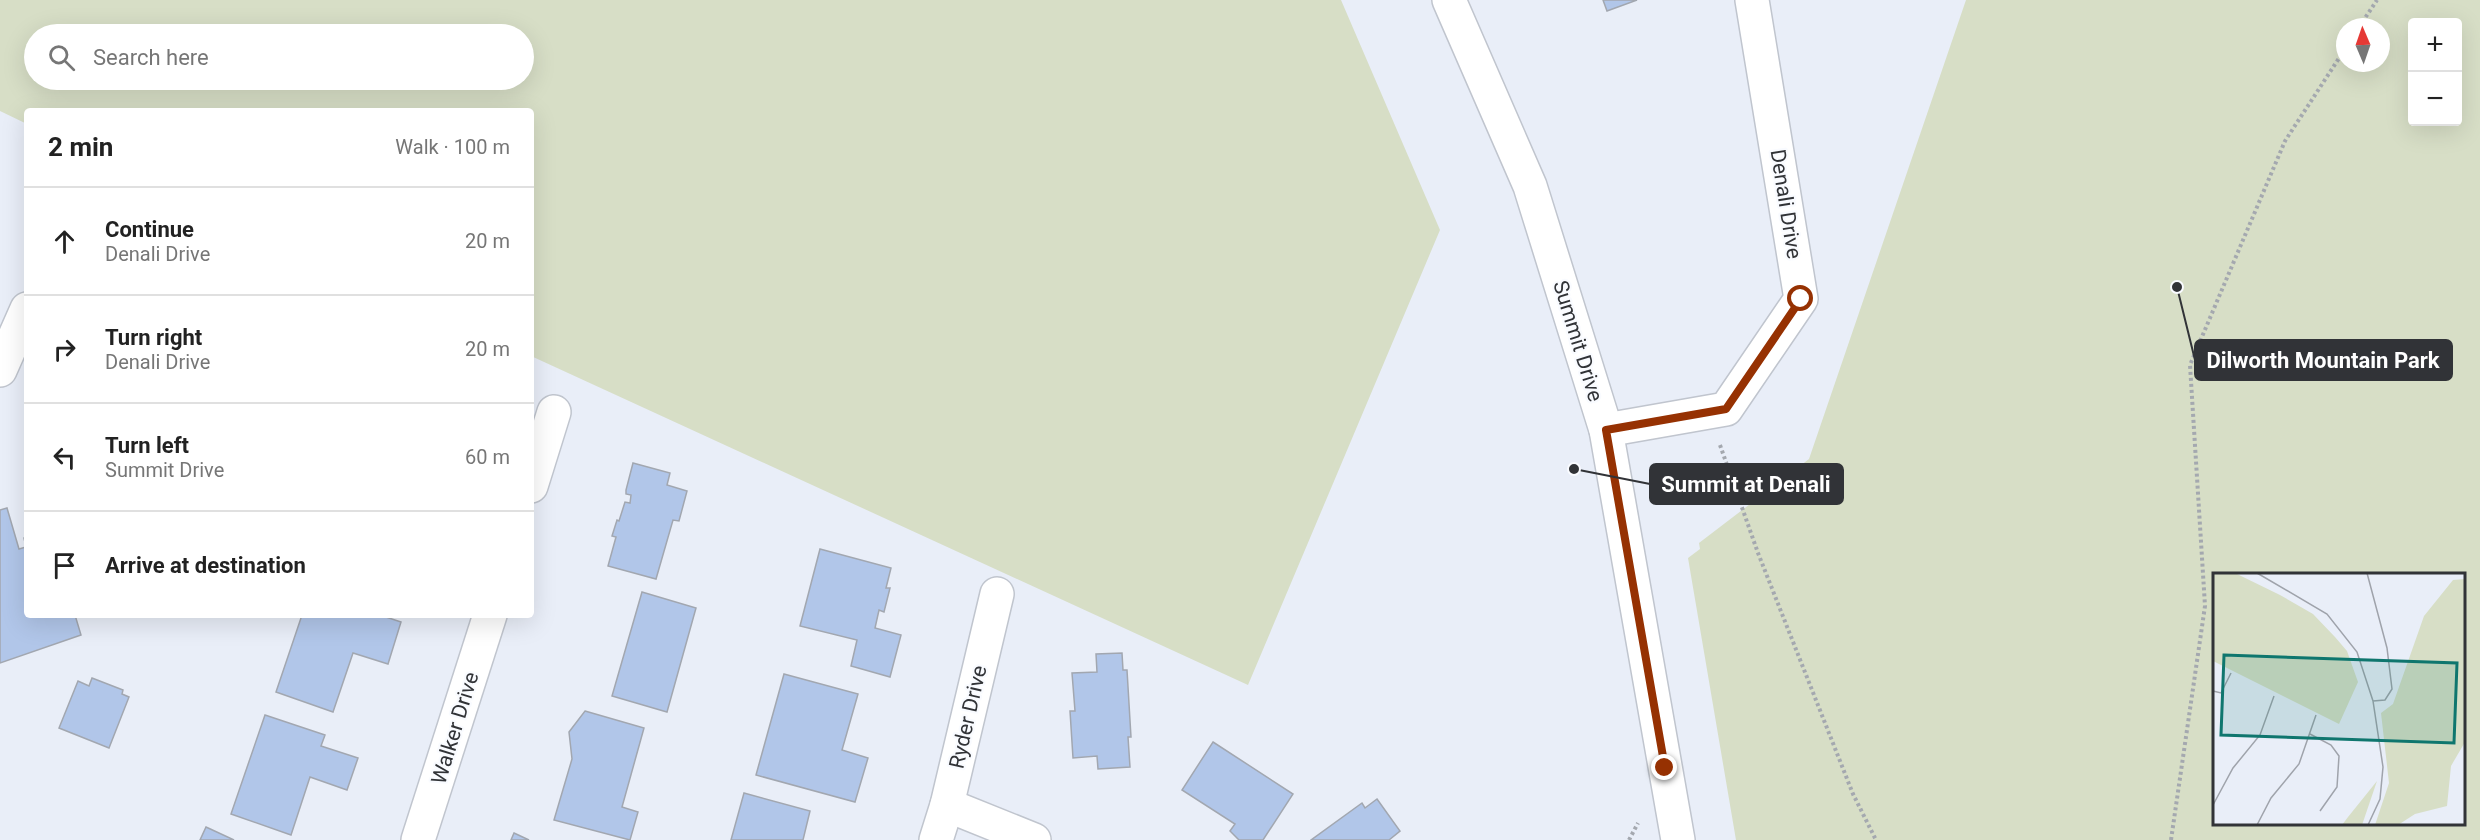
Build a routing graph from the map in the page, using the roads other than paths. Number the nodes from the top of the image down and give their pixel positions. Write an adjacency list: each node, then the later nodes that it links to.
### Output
1 (1449, 0): 6 (street, Summit Drive)
2 (1752, 0): 6 (street, Denali Drive)
3 (24, 316): 4 (street)
4 (0, 370)
5 (554, 412): 7 (street)
6 (1606, 430): 14 (street, Summit Drive)
7 (534, 476)
8 (998, 594): 10 (street, Ryder Drive)
9 (489, 618): 11 (street, Walker Drive)
10 (947, 805): 12 (street, Ryder Drive); 13 (street)
11 (418, 840)
12 (936, 840)
13 (1034, 840)
14 (1678, 840)

